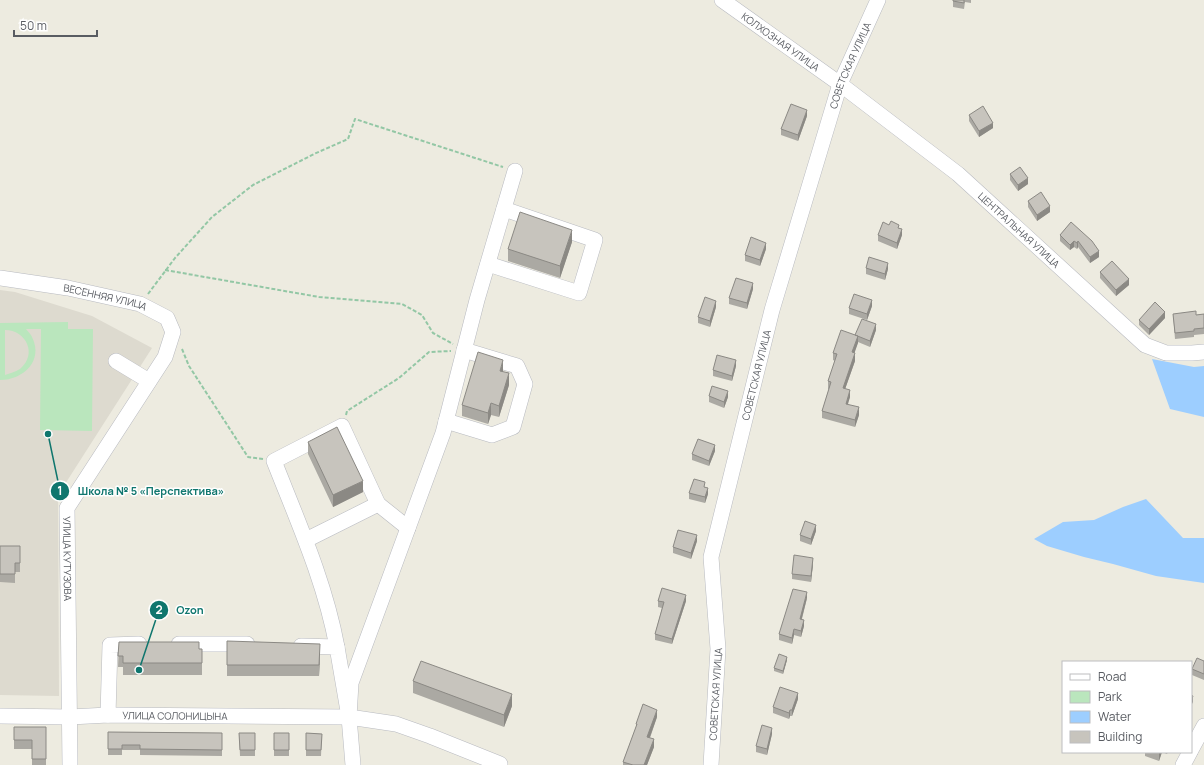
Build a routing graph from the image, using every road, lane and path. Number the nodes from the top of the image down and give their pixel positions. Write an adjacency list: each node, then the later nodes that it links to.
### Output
1 (722, 0): 3 (street, КОЛХОЗНАЯ УЛИЦА)
2 (878, 0): 3 (street, СОВЕТСКАЯ УЛИЦА)
3 (840, 84): 12 (street, ЦЕНТРАЛЬНАЯ УЛИЦА); 36 (street, СОВЕТСКАЯ УЛИЦА)
4 (516, 171): 5 (street); 7 (path)
5 (504, 209): 6 (street); 6 (street)
6 (488, 264): 11 (street)
7 (165, 270): 9 (path); 11 (path)
8 (0, 278): 9 (street, ВЕСЕННЯЯ УЛИЦА)
9 (140, 304): 10 (street, ВЕСЕННЯЯ УЛИЦА)
10 (173, 332): 14 (street, УЛИЦА КУТУЗОВА); 17 (path)
11 (464, 350): 15 (street); 15 (street); 16 (path)
12 (1204, 352)
13 (116, 362): 14 (street)
14 (149, 381): 28 (street, УЛИЦА КУТУЗОВА)
15 (446, 421): 19 (street)
16 (342, 426): 17 (street); 18 (street)
17 (274, 461): 20 (street)
18 (378, 504): 19 (street); 20 (street)
19 (408, 528): 29 (street)
20 (306, 540): 25 (street)
21 (150, 644): 26 (street)
22 (166, 644): 23 (street)
23 (265, 645)
24 (289, 645): 25 (street)
25 (337, 647): 29 (street)
26 (108, 715): 28 (street, УЛИЦА СОЛОНИЦЫНА); 29 (street, УЛИЦА СОЛОНИЦЫНА)
27 (0, 716): 28 (street, УЛИЦА СОЛОНИЦЫНА)
28 (70, 717): 34 (street, УЛИЦА КУТУЗОВА)
29 (349, 717): 33 (street, УЛИЦА СОЛОНИЦЫНА); 35 (street)
30 (1204, 726): 31 (street)
31 (1192, 749)
32 (1190, 753): 37 (street)
33 (500, 764)
34 (70, 765)
35 (353, 765)
36 (711, 765)
37 (1183, 765)

